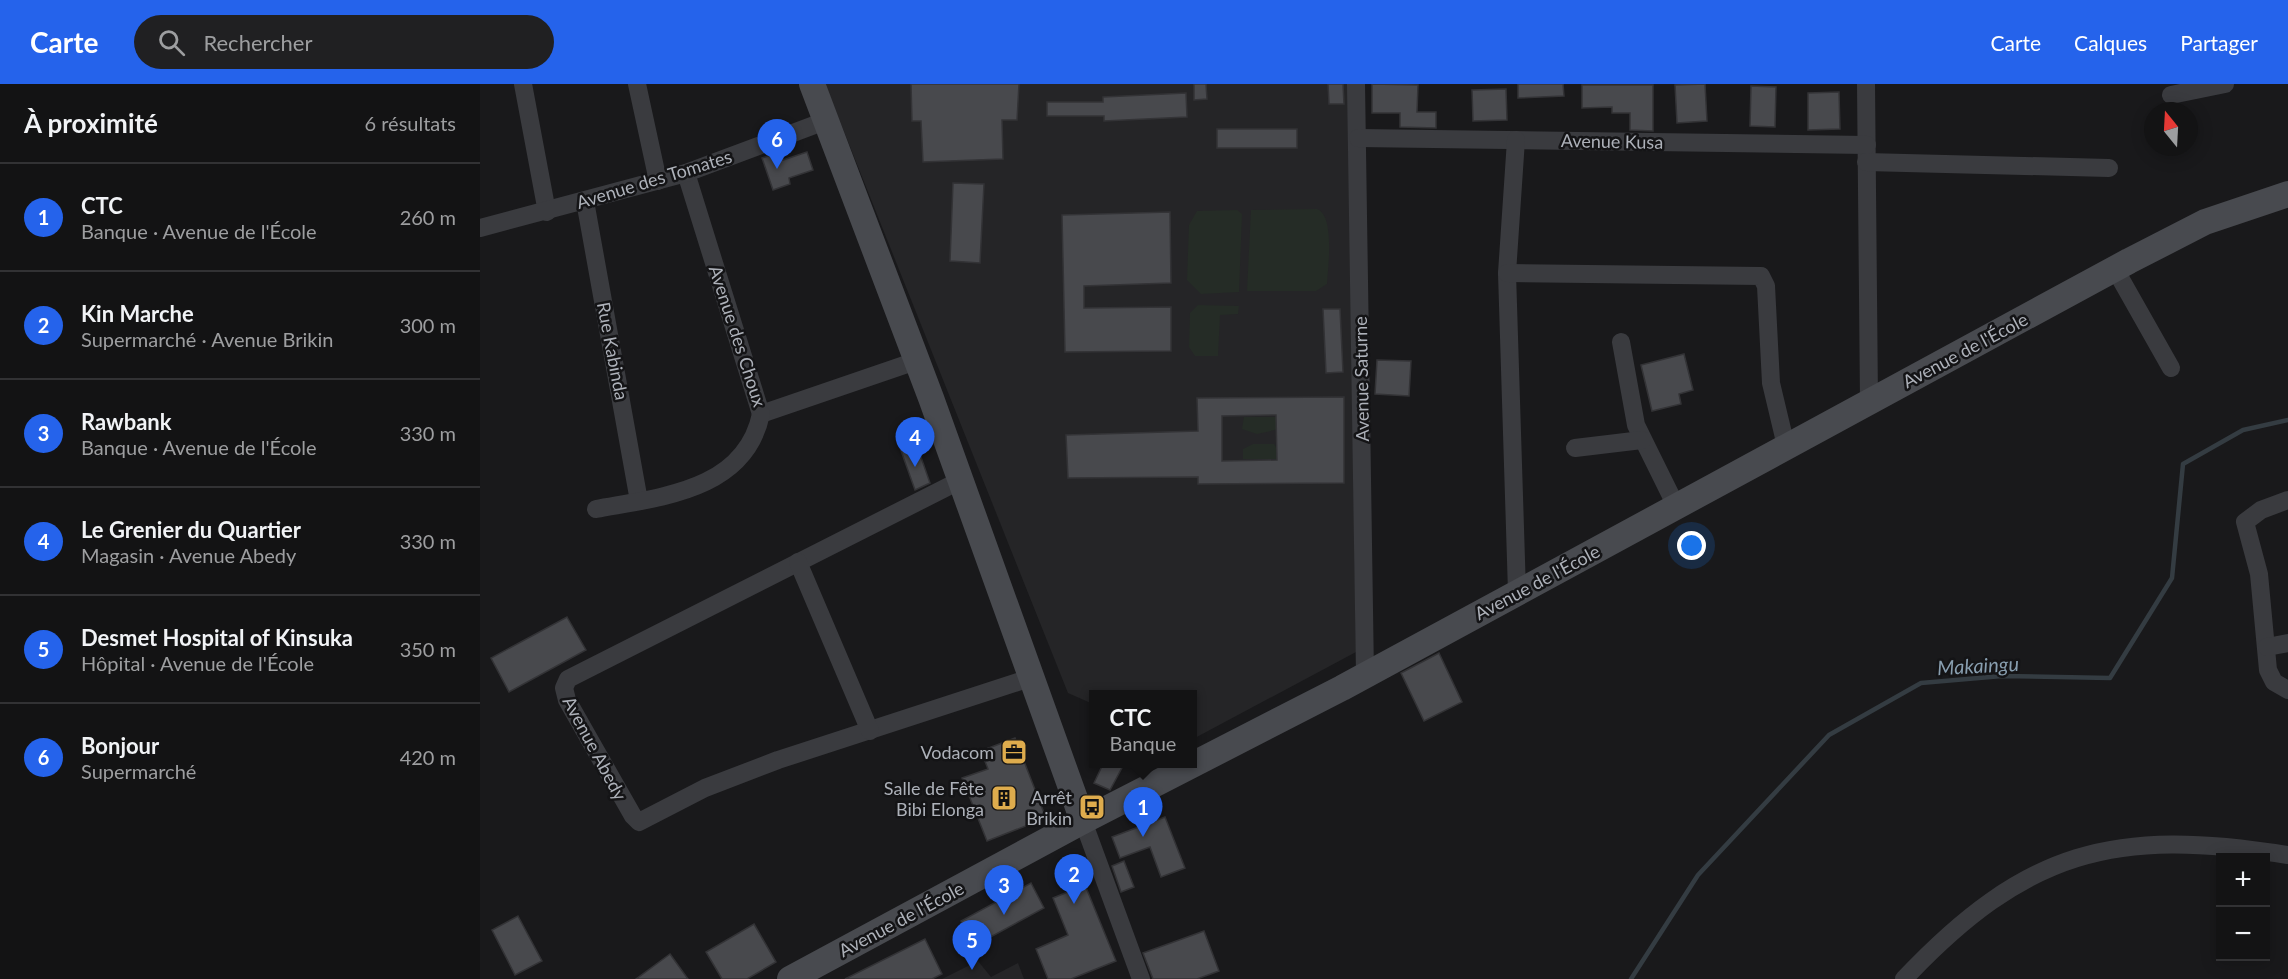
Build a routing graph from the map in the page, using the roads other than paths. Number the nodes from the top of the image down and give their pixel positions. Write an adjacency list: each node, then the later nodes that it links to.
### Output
1 (523, 84): 17 (street)
2 (637, 84): 14 (street)
3 (812, 84): 8 (main road)
4 (1356, 84): 9 (street, Avenue Saturne)
5 (1866, 84): 11 (street)
6 (2225, 84): 7 (street)
7 (2171, 95)
8 (825, 121): 13 (street, Avenue des Tomates); 22 (main road)
9 (1358, 138): 10 (street, Avenue Kusa); 38 (street, Avenue Saturne)
10 (1516, 140): 11 (street, Avenue Kusa); 20 (street)
11 (1866, 154): 12 (street, Avenue Kusa); 24 (street)
12 (2109, 168)
13 (686, 173): 14 (street, Avenue des Tomates); 25 (street, Avenue des Choux)
14 (658, 181): 16 (street, Avenue des Tomates)
15 (2288, 194): 19 (main road, Avenue de l'École)
16 (585, 201): 17 (street, Avenue des Tomates); 31 (street, Rue Kabinda)
17 (546, 212): 18 (street, Avenue des Tomates)
18 (480, 228)
19 (2115, 269): 23 (street); 24 (main road, Avenue de l'École)
20 (1507, 273): 27 (street); 35 (street)
21 (1621, 342): 26 (street)
22 (916, 361): 25 (street, Avenue des Choux); 29 (main road)
23 (2171, 368)
24 (1869, 401): 27 (main road, Avenue de l'École)
25 (761, 414): 31 (street)
26 (1642, 440): 28 (street); 32 (street)
27 (1786, 446): 32 (main road, Avenue de l'École)
28 (1575, 448)
29 (959, 481): 34 (street, Avenue Abedy); 39 (main road)
30 (2288, 500): 37 (street)
31 (639, 501): 33 (street)
32 (1676, 506): 35 (main road, Avenue de l'École)
33 (596, 509)
34 (798, 562): 41 (street); 41 (street, Avenue Abedy)
35 (1517, 592): 38 (main road, Avenue de l'École)
36 (2288, 644): 37 (street)
37 (2267, 647): 40 (street)
38 (1365, 675): 42 (main road, Avenue de l'École)
39 (1030, 678): 41 (street, Avenue Abedy); 44 (main road)
40 (2288, 690)
41 (870, 731)
42 (1197, 762)
43 (1185, 768): 44 (main road, Avenue de l'École)
44 (1083, 821): 46 (main road, Avenue de l'École); 47 (street)
45 (2288, 855): 48 (street)
46 (790, 979)
47 (1141, 979)
48 (1904, 979)

